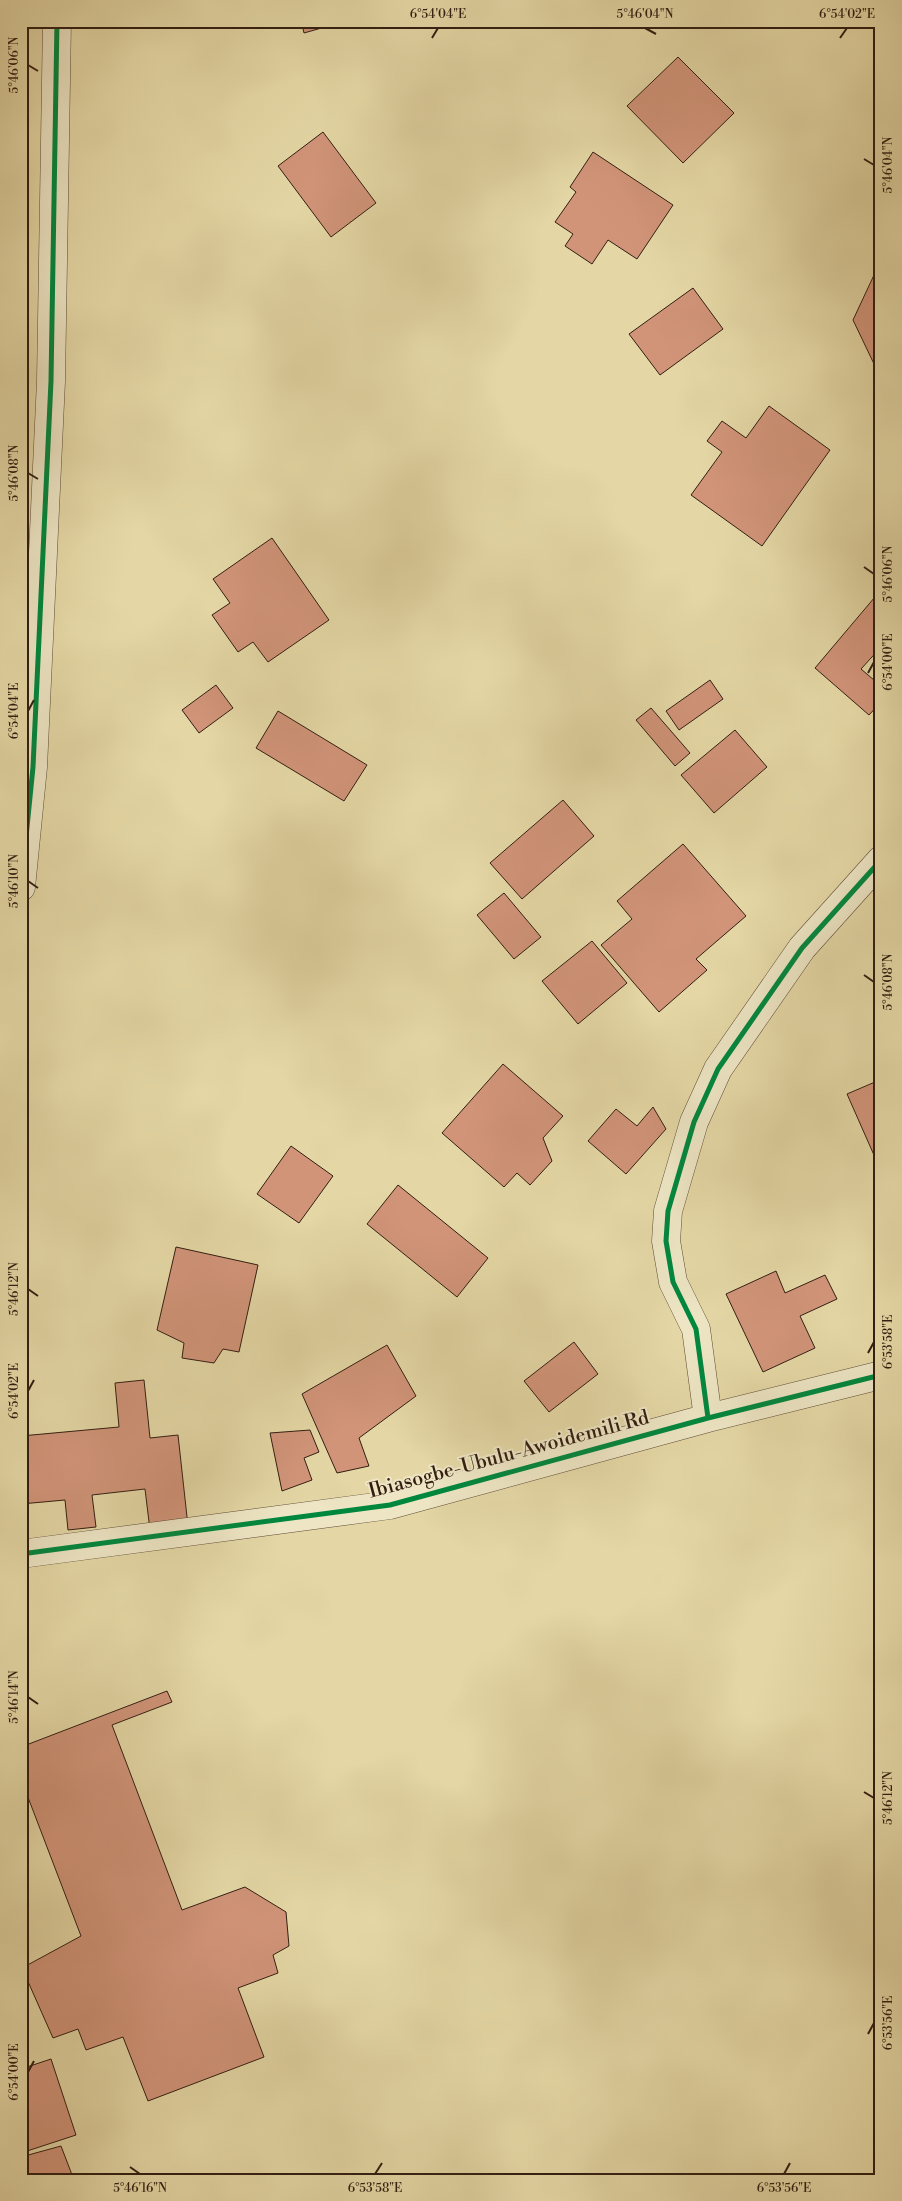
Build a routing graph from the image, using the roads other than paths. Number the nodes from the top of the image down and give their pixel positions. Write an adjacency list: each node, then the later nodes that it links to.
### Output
1 (57, 21): 3 (street)
2 (881, 860): 5 (street)
3 (21, 887)
4 (881, 1375): 5 (street, Ibiasogbe-Ubulu-Awoidemili Rd)
5 (708, 1418): 6 (street, Ibiasogbe-Ubulu-Awoidemili Rd)
6 (21, 1554)

